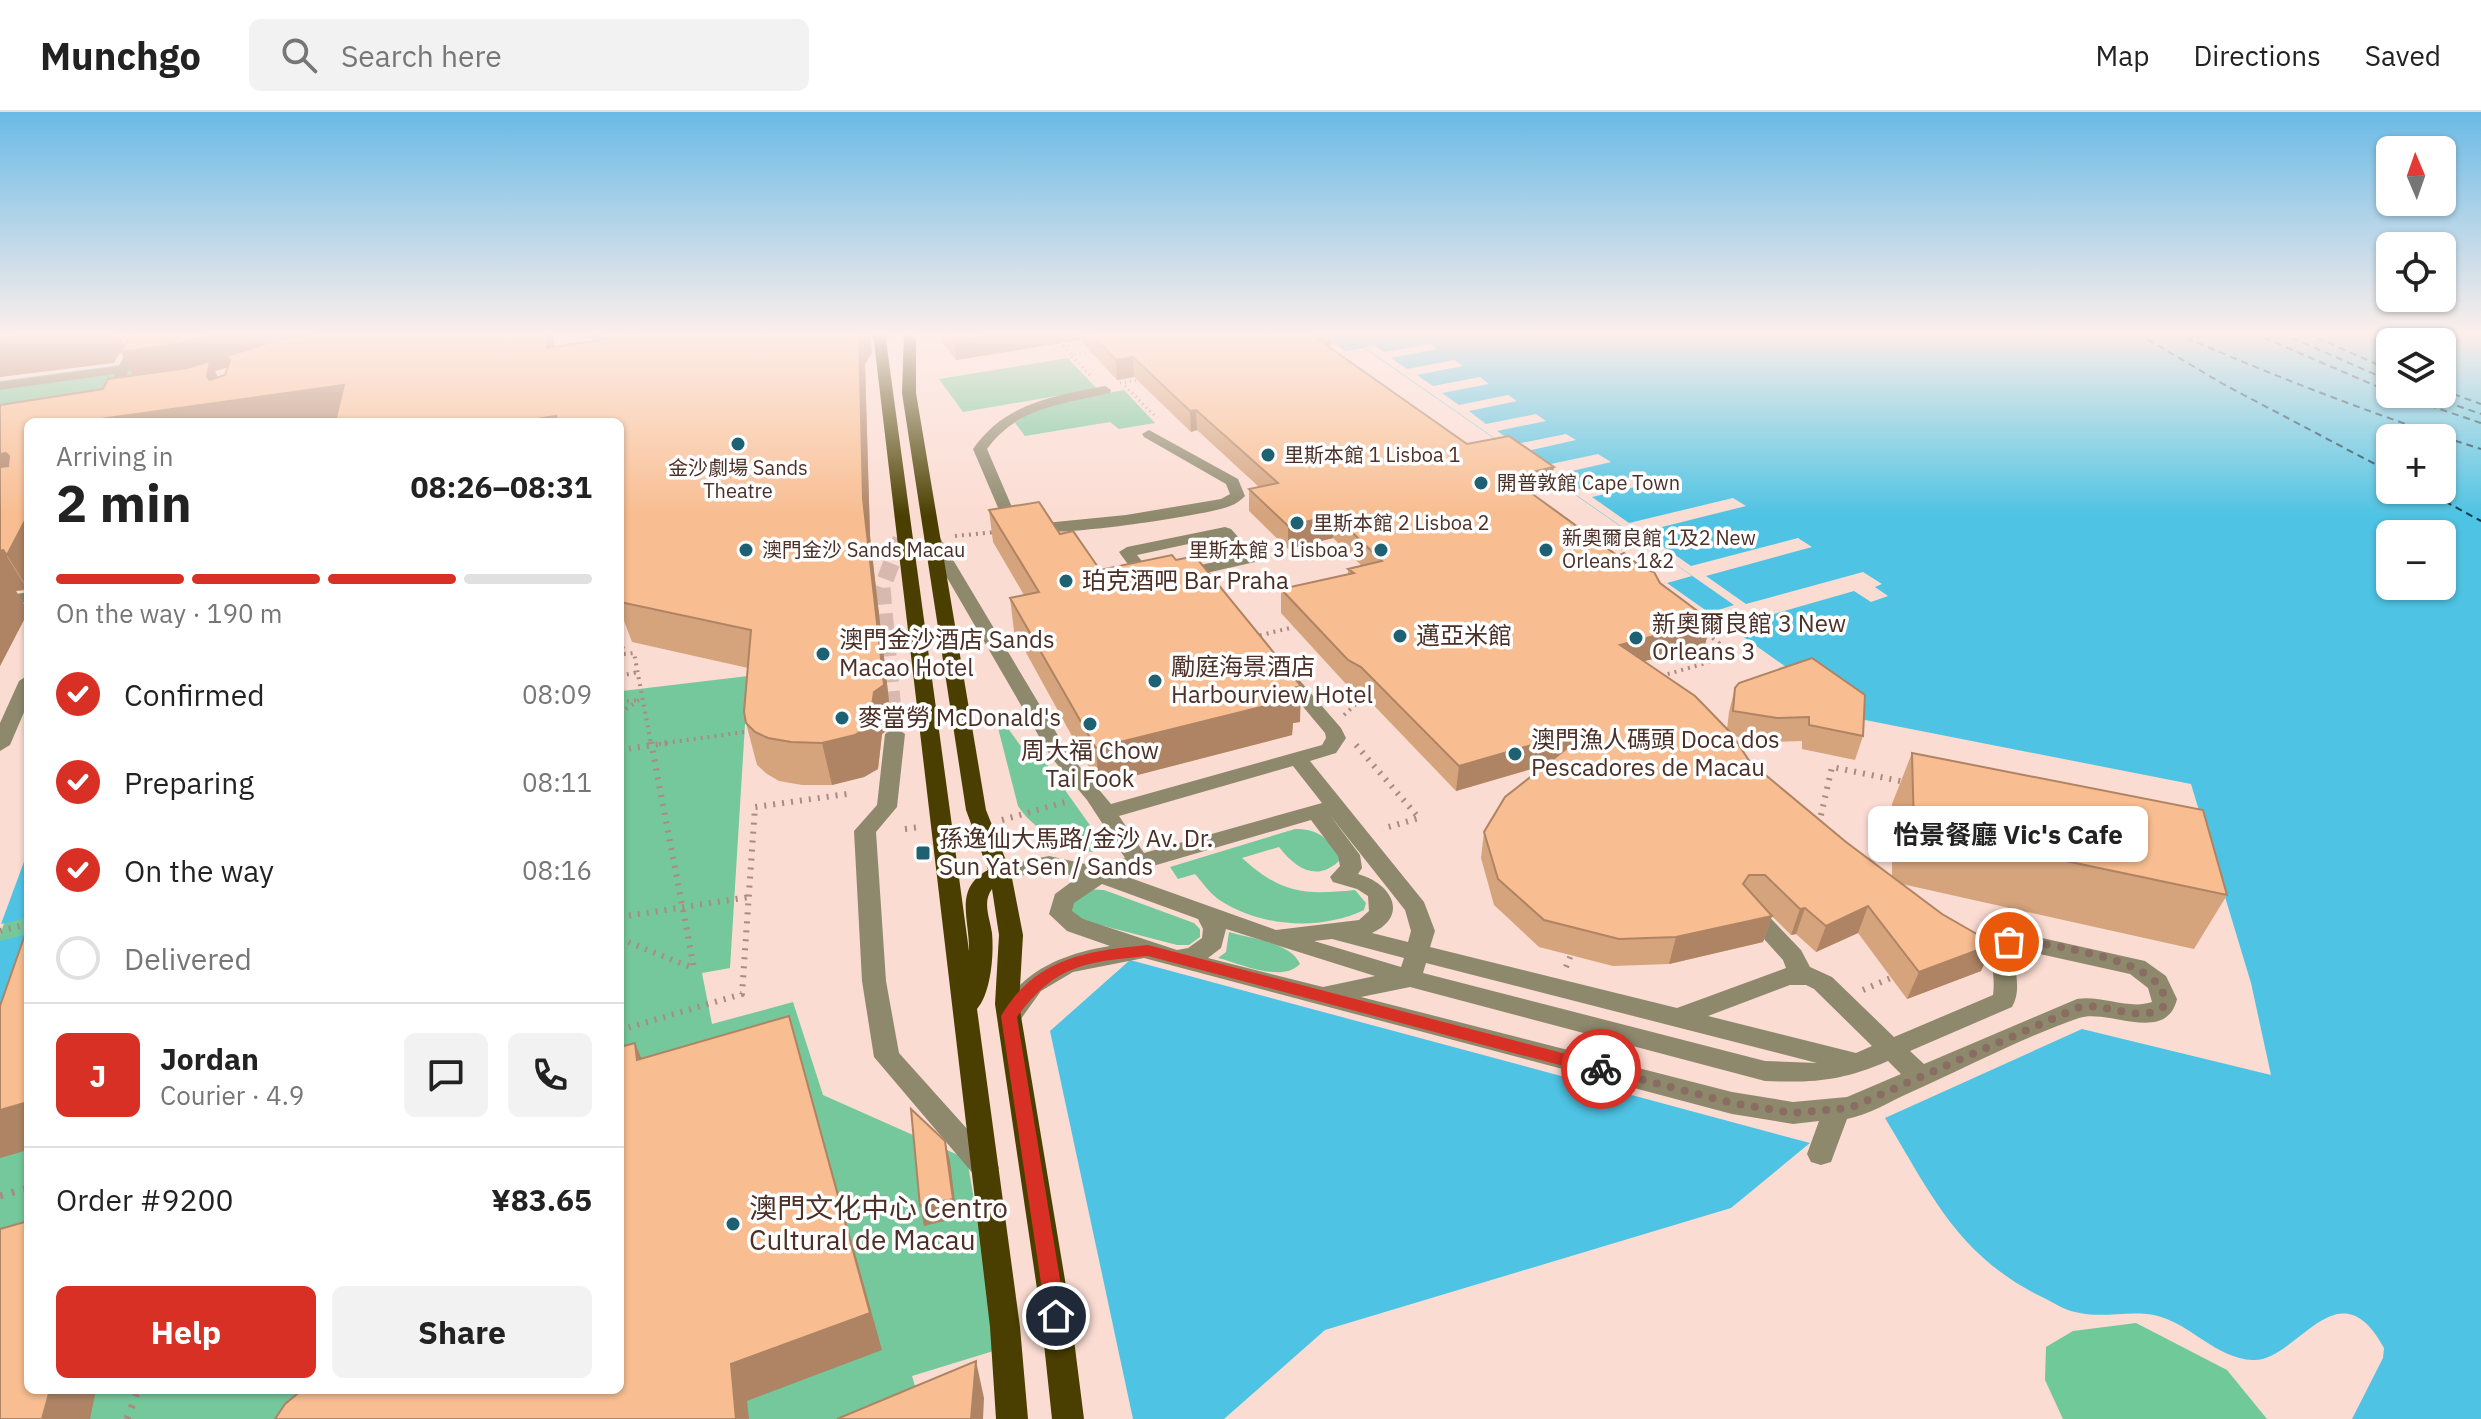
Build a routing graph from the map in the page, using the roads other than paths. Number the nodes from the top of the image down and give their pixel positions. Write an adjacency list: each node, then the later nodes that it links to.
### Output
1 (104, 394): 5 (street)
2 (887, 394): 36 (main road)
3 (909, 394): 10 (main road)
4 (1079, 394): 8 (street)
5 (123, 397)
6 (1149, 434): 7 (street)
7 (1178, 511): 9 (street); 11 (street)
8 (1013, 528)
9 (1045, 528)
10 (932, 538): 19 (street); 22 (main road)
11 (1199, 538): 11 (street)
12 (24, 598): 13 (street)
13 (0, 602)
14 (1275, 663): 18 (street)
15 (24, 690): 17 (street)
16 (895, 734): 42 (street)
17 (0, 743)
18 (1297, 758): 19 (street); 20 (street)
19 (1099, 804): 21 (street)
20 (1324, 808): 21 (street); 26 (street); 29 (street)
21 (1139, 862): 23 (street)
22 (1000, 873): 23 (street); 35 (main road); 36 (main road)
23 (1103, 876): 25 (street); 28 (street)
24 (1749, 910): 31 (street)
25 (1206, 912): 27 (street); 30 (street)
26 (1332, 931): 27 (street); 29 (street)
27 (1272, 937): 32 (street)
28 (1148, 951): 30 (street); 35 (street)
29 (1419, 952): 32 (street); 34 (street)
30 (1177, 958): 33 (street)
31 (1801, 975): 34 (street); 37 (street)
32 (1410, 978): 33 (street); 38 (street)
33 (1321, 997): 40 (street)
34 (1679, 1017): 38 (street)
35 (1010, 1024): 44 (main road)
36 (968, 1030): 42 (main road)
37 (1891, 1050): 38 (street); 39 (street); 39 (street)
38 (1858, 1063)
39 (1919, 1076): 40 (street)
40 (1837, 1109): 41 (street)
41 (1821, 1154)
42 (985, 1168): 43 (main road)
43 (1013, 1419)
44 (1068, 1419)

